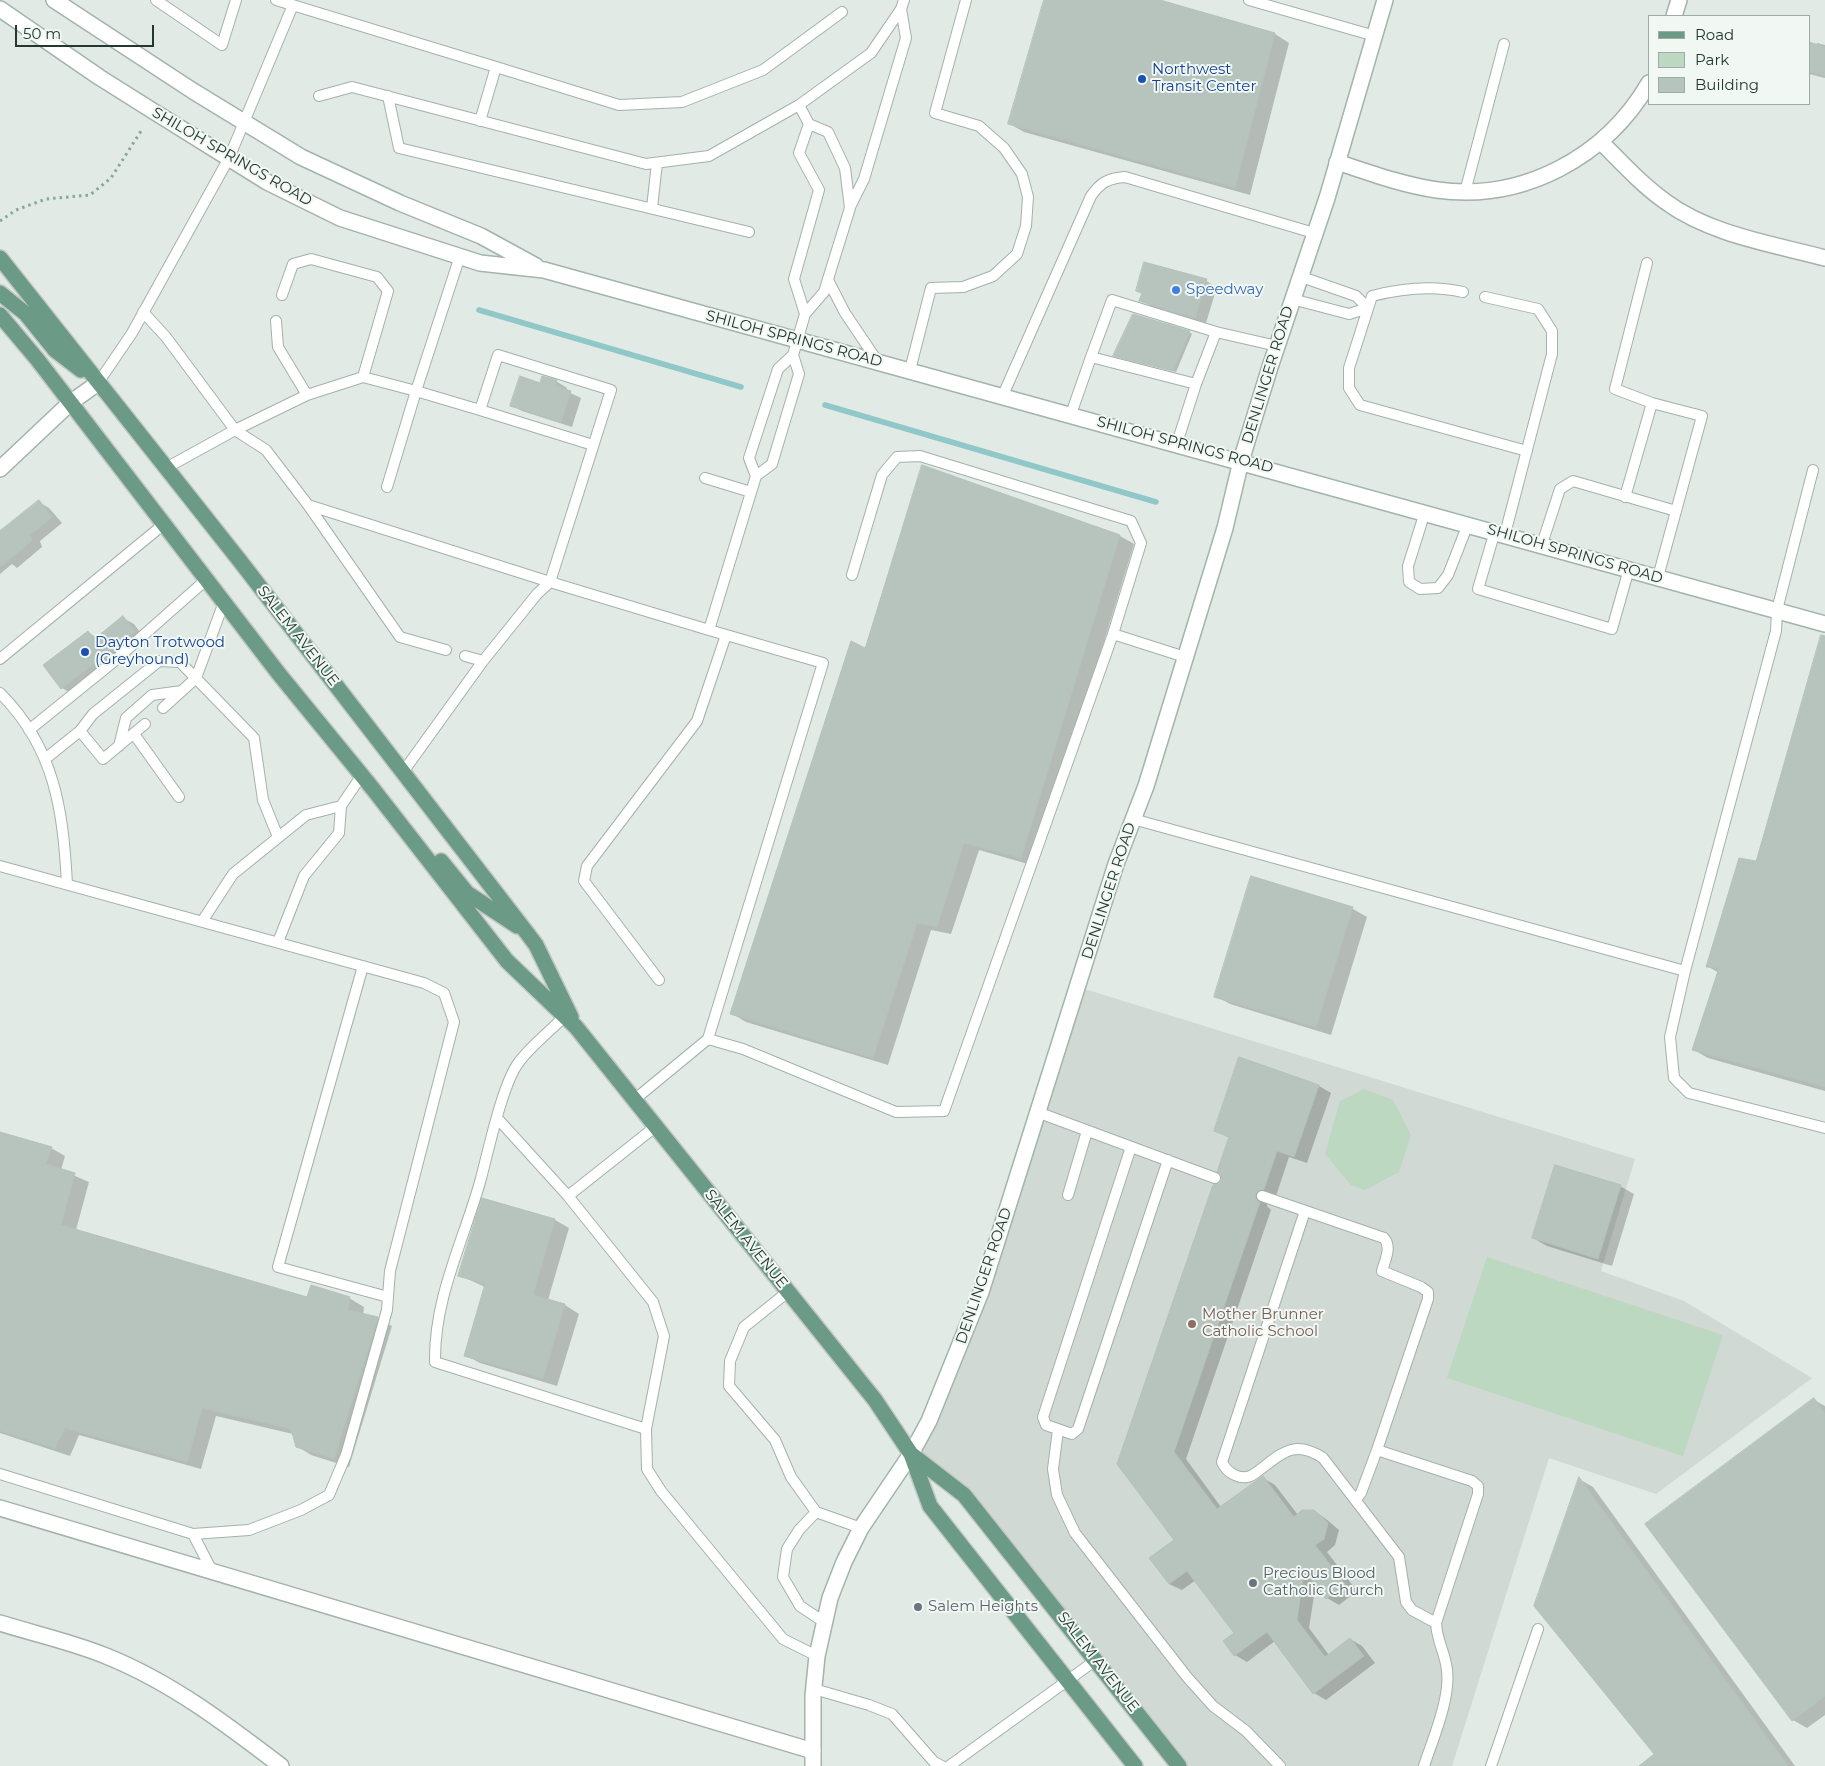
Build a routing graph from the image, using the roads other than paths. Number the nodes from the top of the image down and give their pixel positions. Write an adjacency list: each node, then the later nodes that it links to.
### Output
1 (54, 0): 22 (street, SHILOH SPRINGS ROAD)
2 (156, 0): 3 (lane)
3 (236, 0)
4 (276, 0): 9 (lane)
5 (966, 0): 56 (lane)
6 (1249, 0): 14 (lane)
7 (1385, 0): 14 (street, DENLINGER ROAD)
8 (1679, 0): 13 (street)
9 (293, 5): 16 (lane); 22 (lane)
10 (903, 5): 20 (lane); 30 (lane)
11 (0, 9): 25 (street, SHILOH SPRINGS ROAD)
12 (842, 12): 16 (lane)
13 (1674, 15)
14 (1375, 36): 26 (street, DENLINGER ROAD)
15 (1504, 44): 28 (lane)
16 (496, 67): 21 (lane)
17 (1648, 84): 24 (street)
18 (320, 96): 19 (lane)
19 (388, 96): 21 (lane); 29 (lane)
20 (799, 105): 23 (lane); 27 (lane)
21 (480, 121): 27 (lane)
22 (245, 123): 25 (lane); 37 (street, SHILOH SPRINGS ROAD)
23 (809, 124): 30 (lane); 47 (lane)
24 (1601, 142): 28 (street); 35 (street)
25 (229, 158): 33 (street, SHILOH SPRINGS ROAD); 46 (lane)
26 (1337, 162): 28 (street); 32 (street, DENLINGER ROAD)
27 (657, 163): 29 (lane)
28 (1464, 192)
29 (652, 208): 31 (lane)
30 (850, 208): 39 (lane)
31 (749, 232)
32 (1314, 233): 38 (street, DENLINGER ROAD); 62 (lane)
33 (460, 256): 37 (street, SHILOH SPRINGS ROAD); 60 (lane)
34 (0, 258): 58 (main road, SALEM AVENUE)
35 (1825, 258)
36 (1647, 263): 64 (lane)
37 (544, 270): 51 (street, SHILOH SPRINGS ROAD)
38 (1299, 276): 44 (street, DENLINGER ROAD); 45 (lane)
39 (828, 280): 47 (lane); 55 (lane)
40 (1463, 292): 45 (lane)
41 (0, 293): 58 (main road)
42 (282, 295): 57 (lane)
43 (1486, 297): 70 (lane)
44 (1292, 299): 45 (lane); 52 (street, DENLINGER ROAD)
45 (1368, 308): 70 (lane)
46 (143, 312): 58 (lane); 67 (lane)
47 (805, 314): 51 (lane)
48 (0, 315): 63 (main road, SALEM AVENUE)
49 (276, 321): 61 (lane)
50 (1216, 332): 52 (lane); 54 (lane); 59 (lane)
51 (798, 339): 53 (lane); 55 (street, SHILOH SPRINGS ROAD)
52 (1277, 346): 71 (street, DENLINGER ROAD)
53 (793, 355): 75 (lane); 75 (lane)
54 (1091, 358): 59 (lane); 66 (lane)
55 (878, 362): 56 (street, SHILOH SPRINGS ROAD)
56 (910, 370): 62 (street, SHILOH SPRINGS ROAD)
57 (363, 377): 60 (lane); 61 (lane)
58 (98, 383): 63 (street); 72 (main road, SALEM AVENUE)
59 (1196, 384): 68 (lane)
60 (416, 391): 65 (lane); 77 (lane)
61 (307, 396): 67 (lane)
62 (1003, 396): 66 (street, SHILOH SPRINGS ROAD)
63 (70, 403): 73 (street); 83 (main road, SALEM AVENUE)
64 (1652, 403): 79 (lane); 81 (lane)
65 (480, 410): 69 (lane); 69 (lane)
66 (1071, 414): 68 (street, SHILOH SPRINGS ROAD)
67 (235, 430): 72 (lane); 80 (lane)
68 (1177, 443): 71 (street, SHILOH SPRINGS ROAD)
69 (593, 444): 91 (lane)
70 (1527, 451): 85 (lane)
71 (1241, 461): 82 (street, SHILOH SPRINGS ROAD); 100 (street, DENLINGER ROAD)
72 (166, 468): 113 (main road, SALEM AVENUE)
73 (0, 470)
74 (1813, 470): 93 (lane)
75 (756, 476): 78 (lane)
76 (705, 478): 78 (lane)
77 (387, 487)
78 (751, 492): 95 (lane)
79 (1625, 497): 81 (lane); 86 (lane)
80 (308, 505): 91 (lane); 98 (lane)
81 (1676, 511): 89 (lane)
82 (1425, 512): 84 (street, SHILOH SPRINGS ROAD); 84 (lane)
83 (164, 524): 90 (main road, SALEM AVENUE); 101 (lane)
84 (1468, 524): 85 (street, SHILOH SPRINGS ROAD)
85 (1500, 532): 86 (street, SHILOH SPRINGS ROAD); 87 (lane)
86 (1542, 544): 87 (street, SHILOH SPRINGS ROAD)
87 (1629, 569): 89 (street, SHILOH SPRINGS ROAD)
88 (852, 576): 96 (lane)
89 (1658, 577): 93 (street, SHILOH SPRINGS ROAD)
90 (207, 579): 92 (main road, SALEM AVENUE); 108 (lane)
91 (550, 582): 95 (lane); 102 (lane)
92 (224, 602): 103 (lane); 114 (main road, SALEM AVENUE)
93 (1777, 610): 94 (street, SHILOH SPRINGS ROAD); 125 (lane)
94 (1825, 624)
95 (709, 630): 97 (lane)
96 (1112, 634): 100 (lane); 129 (lane)
97 (726, 635): 126 (lane); 129 (lane)
98 (446, 650)
99 (465, 656): 102 (lane)
100 (1185, 658): 117 (street, DENLINGER ROAD)
101 (0, 659)
102 (483, 661): 113 (lane)
103 (196, 678): 104 (lane); 109 (lane); 118 (lane)
104 (182, 691): 106 (lane); 111 (lane)
105 (0, 693): 108 (lane)
106 (164, 708)
107 (145, 724): 110 (lane)
108 (29, 730): 112 (lane)
109 (80, 730): 111 (lane); 112 (lane)
110 (134, 734): 111 (lane); 115 (lane)
111 (119, 746)
112 (45, 759): 120 (lane)
113 (403, 772): 122 (main road, SALEM AVENUE)
114 (362, 775): 116 (lane); 122 (main road); 127 (main road, SALEM AVENUE)
115 (179, 797)
116 (341, 806): 118 (lane); 123 (lane)
117 (1133, 819): 125 (lane); 131 (street, DENLINGER ROAD)
118 (278, 837): 121 (lane)
119 (0, 866): 120 (lane)
120 (67, 884): 121 (lane)
121 (203, 920): 123 (lane)
122 (526, 933): 128 (main road, SALEM AVENUE)
123 (278, 942): 124 (lane)
124 (363, 966): 144 (lane); 144 (lane)
125 (1686, 971): 134 (lane)
126 (659, 980)
127 (564, 1016): 128 (main road, SALEM AVENUE); 132 (lane)
128 (576, 1027): 130 (main road, SALEM AVENUE)
129 (708, 1038): 130 (lane)
130 (634, 1100): 133 (main road, SALEM AVENUE)
131 (1036, 1112): 135 (lane); 148 (street, DENLINGER ROAD)
132 (498, 1119): 140 (lane); 145 (lane)
133 (655, 1127): 140 (lane); 143 (main road, SALEM AVENUE)
134 (1825, 1128)
135 (1087, 1131): 136 (lane); 139 (lane)
136 (1131, 1147): 137 (lane); 146 (lane)
137 (1168, 1160): 138 (lane); 146 (lane)
138 (1215, 1178)
139 (1068, 1195)
140 (568, 1196): 145 (lane)
141 (1262, 1196): 142 (lane)
142 (1304, 1211): 147 (lane); 150 (lane)
143 (789, 1291): 148 (main road, SALEM AVENUE); 152 (lane)
144 (388, 1297): 154 (lane)
145 (646, 1429): 160 (lane)
146 (1058, 1430): 170 (lane)
147 (1377, 1450): 150 (lane); 158 (lane)
148 (911, 1454): 153 (street, DENLINGER ROAD); 161 (main road, SALEM AVENUE); 162 (main road, SALEM AVENUE)
149 (0, 1474): 154 (lane)
150 (1356, 1499): 158 (lane)
151 (0, 1508): 155 (street)
152 (816, 1512): 153 (lane); 156 (lane)
153 (861, 1528): 156 (street, DENLINGER ROAD)
154 (192, 1534): 155 (lane)
155 (212, 1571): 164 (street)
156 (824, 1622): 160 (street, DENLINGER ROAD)
157 (0, 1623): 165 (street)
158 (1436, 1623): 171 (lane)
159 (1538, 1629): 172 (lane)
160 (817, 1656): 163 (street, DENLINGER ROAD)
161 (1096, 1660): 162 (lane); 169 (main road, SALEM AVENUE)
162 (1067, 1680): 167 (lane); 168 (main road, SALEM AVENUE)
163 (814, 1689): 164 (street, DENLINGER ROAD); 166 (lane)
164 (813, 1758)
165 (280, 1766)
166 (942, 1766)
167 (949, 1766)
168 (1135, 1766)
169 (1179, 1766)
170 (1280, 1766)
171 (1424, 1766)
172 (1491, 1766)

